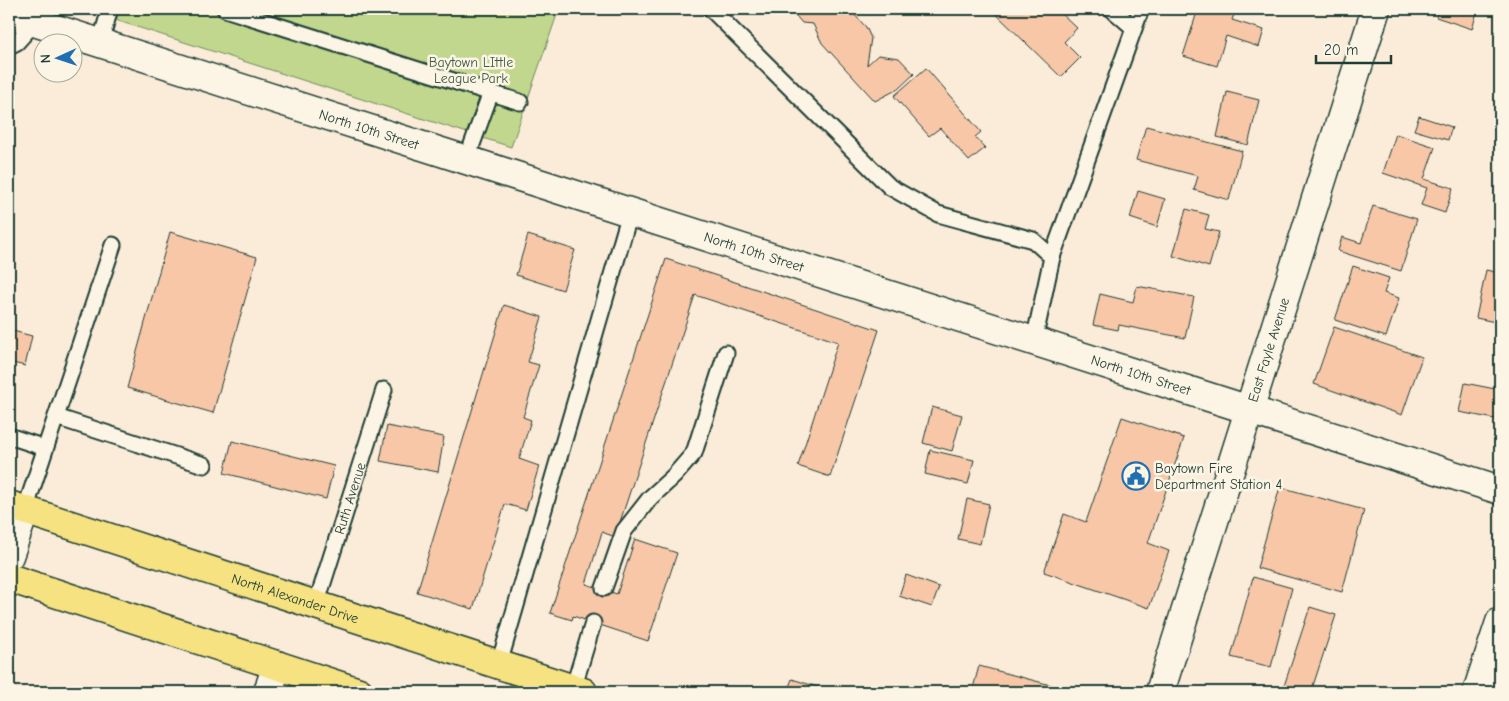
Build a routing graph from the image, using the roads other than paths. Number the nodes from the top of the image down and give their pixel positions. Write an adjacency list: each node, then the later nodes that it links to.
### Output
1 (110, 9): 9 (lane)
2 (225, 9): 11 (lane)
3 (711, 9): 16 (lane)
4 (1112, 9): 8 (lane)
5 (1141, 9): 8 (lane)
6 (1376, 9): 20 (street, East Fayle Avenue)
7 (22, 16): 9 (street, North 10th Street); 10 (lane)
8 (1134, 28): 16 (lane)
9 (100, 43): 13 (street, North 10th Street)
10 (9, 46)
11 (491, 92): 12 (lane); 13 (lane)
12 (520, 102)
13 (466, 162): 14 (street, North 10th Street)
14 (630, 213): 17 (street, North 10th Street); 33 (lane)
15 (113, 245): 21 (lane)
16 (1052, 257): 17 (lane)
17 (1034, 341): 20 (street, North 10th Street)
18 (726, 353): 29 (lane)
19 (384, 390): 30 (lane, Ruth Avenue)
20 (1249, 409): 25 (street, North 10th Street); 38 (street, East Fayle Avenue)
21 (56, 417): 23 (lane); 24 (lane)
22 (9, 436): 23 (lane)
23 (46, 448): 26 (lane)
24 (204, 465)
25 (1500, 490)
26 (17, 508): 27 (street); 30 (main road, North Alexander Drive)
27 (9, 556)
28 (9, 578): 34 (main road)
29 (604, 588)
30 (316, 605): 33 (main road, North Alexander Drive)
31 (1500, 622): 39 (street)
32 (594, 623): 35 (lane)
33 (499, 664): 35 (main road, North Alexander Drive)
34 (277, 665): 36 (street); 37 (main road)
35 (576, 691)
36 (268, 692)
37 (359, 692)
38 (1160, 692)
39 (1477, 692)

